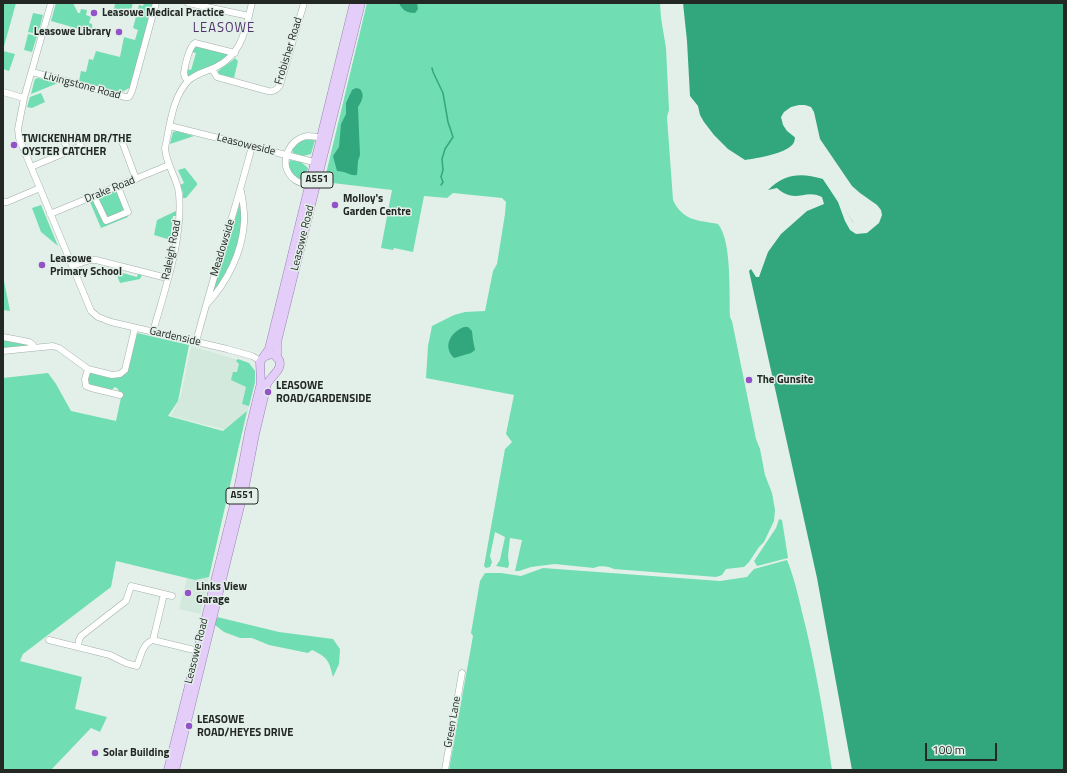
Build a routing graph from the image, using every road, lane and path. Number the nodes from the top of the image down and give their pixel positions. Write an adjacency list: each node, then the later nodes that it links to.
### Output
1 (51, 3): 12 (street)
2 (156, 3): 12 (street, Livingstone Road)
3 (188, 3): 8 (street)
4 (252, 3): 9 (street)
5 (304, 3): 11 (street, Frobisher Road)
6 (354, 3): 17 (main road, Leasowe Road / A551)
7 (361, 3): 22 (main road, Leasowe Road / A551)
8 (204, 5): 9 (street)
9 (249, 16): 10 (street)
10 (235, 53): 11 (street); 13 (street)
11 (212, 69): 13 (street, Raleigh Road)
12 (32, 72): 15 (street)
13 (188, 81): 16 (street, Raleigh Road)
14 (3, 92): 15 (street)
15 (24, 98): 24 (street)
16 (170, 126): 19 (street, Leasoweside); 23 (street, Raleigh Road)
17 (321, 138): 21 (street); 22 (main road, Leasowe Road / A551)
18 (123, 144): 25 (street)
19 (252, 146): 21 (street, Leasoweside); 29 (street, Meadowside)
20 (68, 151): 24 (street)
21 (287, 155): 22 (street, Leasoweside); 26 (street)
22 (318, 163): 26 (main road, Leasowe Road / A551); 42 (main road, Leasowe Road / A551)
23 (169, 165): 25 (street, Drake Road); 34 (street, Raleigh Road)
24 (31, 167): 28 (street)
25 (136, 179): 27 (street, Drake Road)
26 (309, 185): 43 (main road, Leasowe Road / A551)
27 (118, 187): 30 (street, Drake Road); 30 (street)
28 (40, 188): 31 (street); 32 (street)
29 (241, 190): 35 (street, Meadowside); 35 (street, Meadowside)
30 (94, 196): 32 (street, Drake Road)
31 (3, 202)
32 (50, 214): 33 (street)
33 (72, 266): 34 (street); 36 (street, Gardenside)
34 (167, 278): 37 (street, Raleigh Road)
35 (205, 307): 39 (street, Meadowside)
36 (135, 328): 37 (street, Gardenside); 44 (street)
37 (153, 332): 39 (street, Gardenside)
38 (3, 337): 40 (street)
39 (196, 342): 43 (street, Gardenside)
40 (34, 348): 41 (street); 44 (street)
41 (3, 351)
42 (277, 358): 43 (main road); 45 (main road)
43 (263, 362): 45 (main road); 52 (main road, Leasowe Road / A551)
44 (88, 369): 46 (street)
45 (274, 373): 52 (main road, Leasowe Road / A551)
46 (120, 394)
47 (164, 594): 48 (street); 50 (street); 51 (street)
48 (172, 596)
49 (49, 640): 51 (street)
50 (153, 640): 51 (street); 52 (street)
51 (78, 647)
52 (201, 651): 54 (main road, Leasowe Road / A551); 55 (main road, Leasowe Road / A551)
53 (462, 673): 56 (street, Green Lane)
54 (168, 770)
55 (175, 770)
56 (445, 770)

